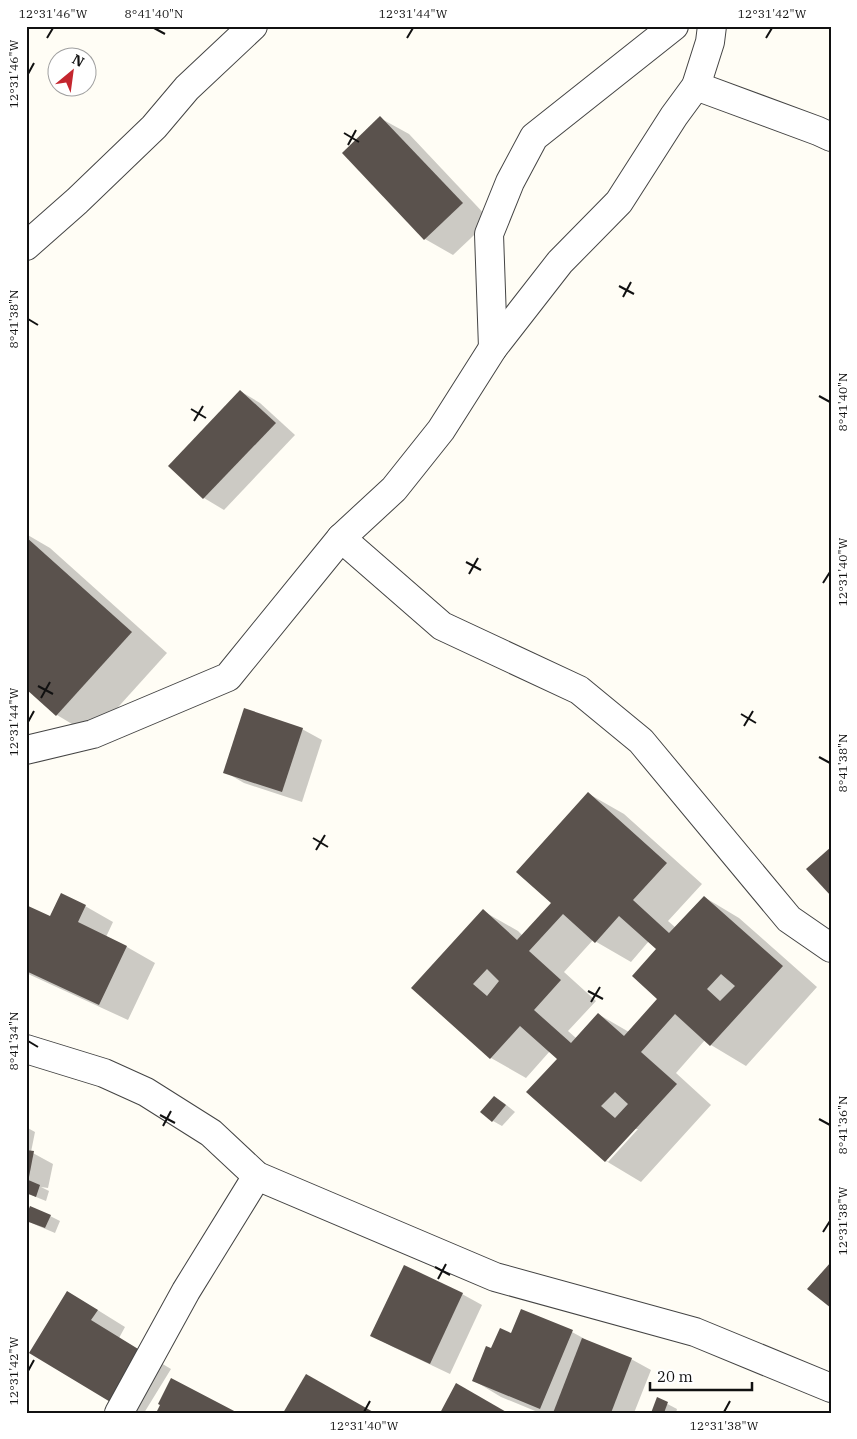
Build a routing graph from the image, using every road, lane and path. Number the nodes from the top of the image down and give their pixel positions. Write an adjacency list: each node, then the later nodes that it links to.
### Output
1 (252, 26): 6 (street)
2 (674, 26): 7 (street)
3 (712, 26): 4 (street)
4 (696, 86): 5 (street); 7 (street)
5 (831, 137)
6 (26, 246)
7 (493, 348): 8 (street)
8 (341, 538): 9 (street); 10 (street)
9 (26, 750)
10 (831, 948)
11 (26, 1049): 12 (street)
12 (258, 1176): 13 (street); 14 (street)
13 (831, 1388)
14 (119, 1413)

